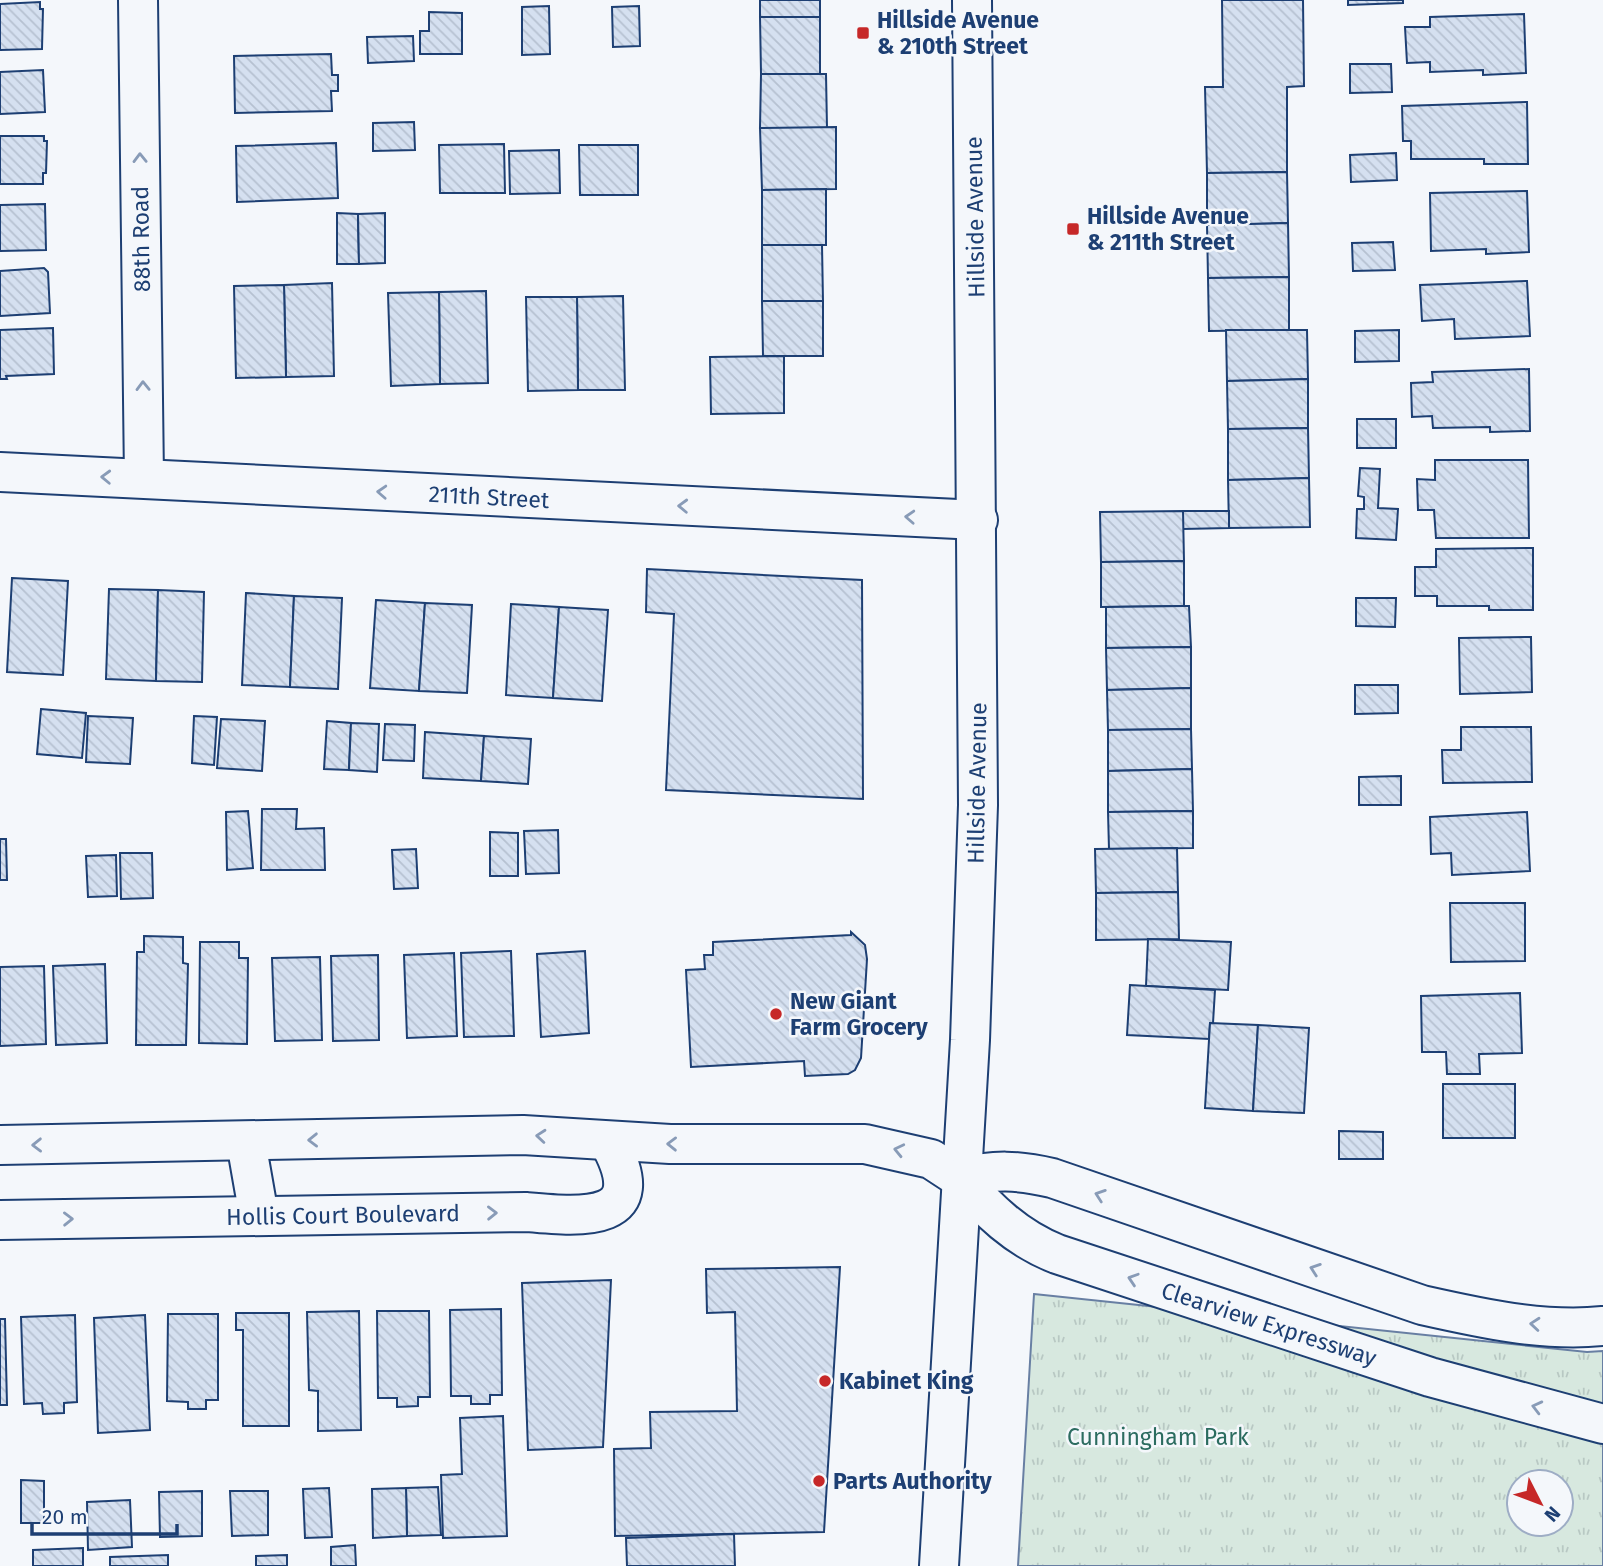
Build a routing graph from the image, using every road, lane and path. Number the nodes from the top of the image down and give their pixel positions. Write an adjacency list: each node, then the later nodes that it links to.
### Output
1 (138, 0): 4 (main road, 88th Road, one-way to 1)
2 (972, 0): 5 (main road, Hillside Avenue)
3 (0, 472): 4 (main road, 211th Street, one-way to 3)
4 (144, 478): 5 (main road, 211th Street, one-way to 4)
5 (978, 520): 9 (main road, Hillside Avenue)
6 (246, 1142): 7 (main road, one-way to 6); 8 (main road, one-way to 8); 10 (main road)
7 (609, 1142): 9 (main road, one-way to 7); 10 (main road, Hollis Court Boulevard, one-way to 7)
8 (0, 1145)
9 (960, 1178): 12 (main road, one-way to 9); 13 (main road, Clearview Expressway, one-way to 9); 14 (main road, Hillside Avenue)
10 (259, 1216): 11 (main road, Hollis Court Boulevard, one-way to 10)
11 (0, 1220)
12 (1603, 1326)
13 (1603, 1424)
14 (939, 1566)

